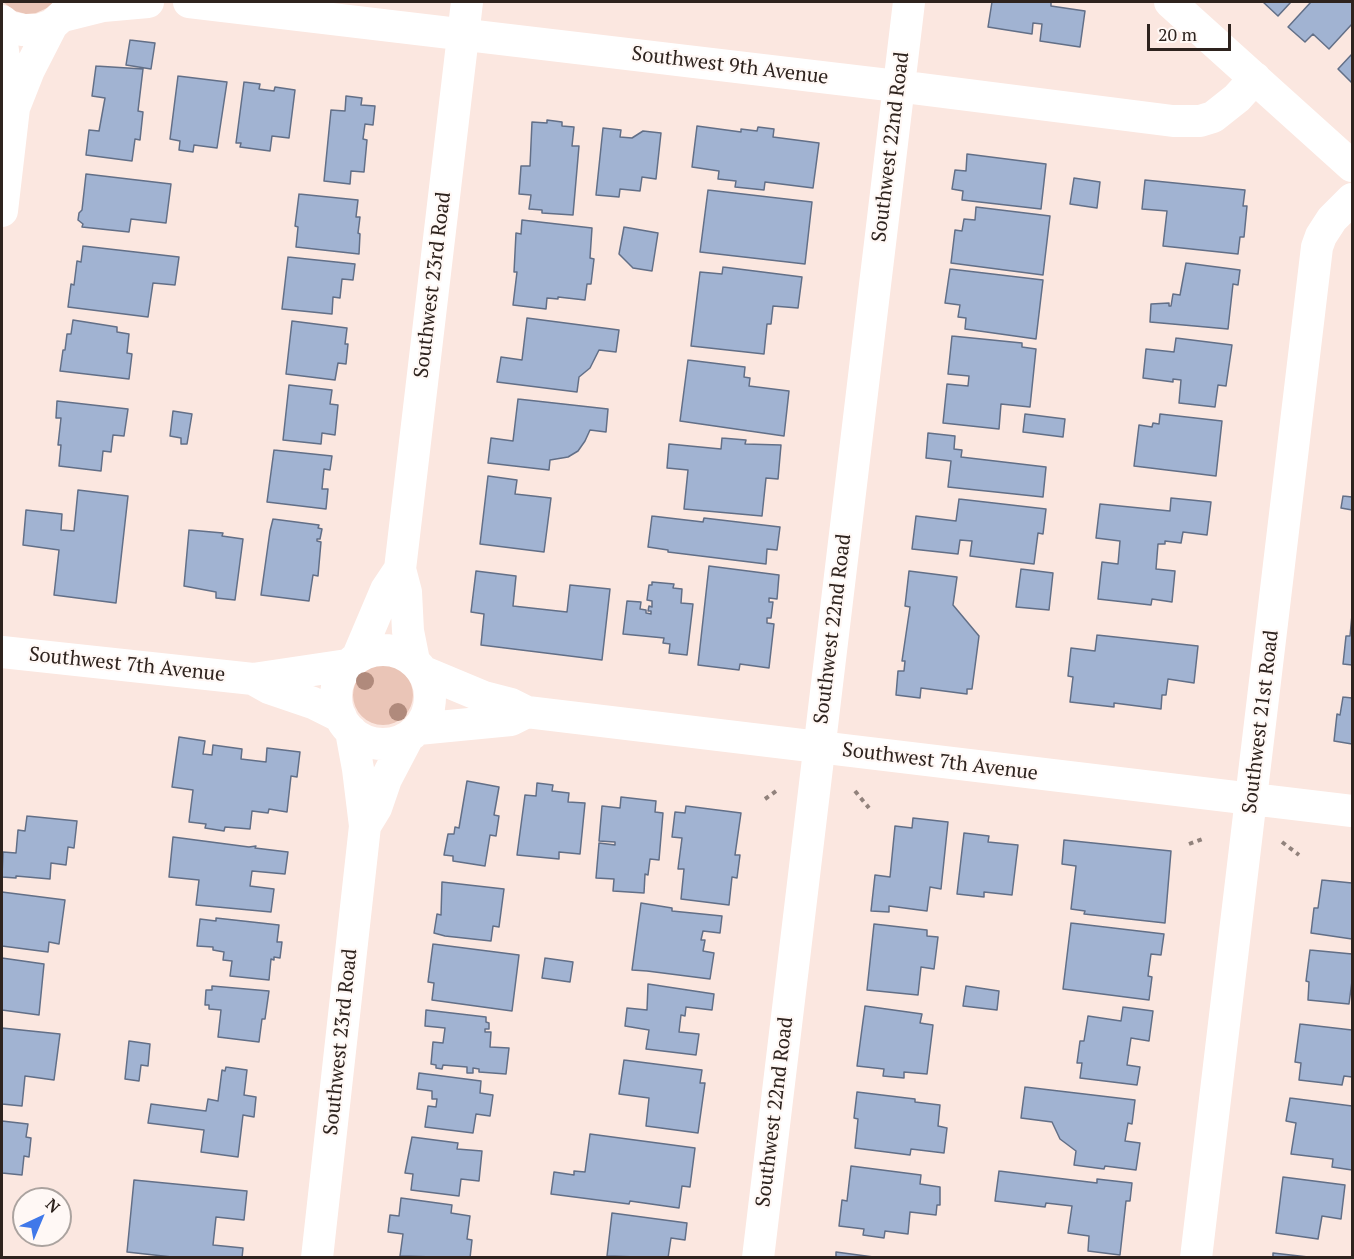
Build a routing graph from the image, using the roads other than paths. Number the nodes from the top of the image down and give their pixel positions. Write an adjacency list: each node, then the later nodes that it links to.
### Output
1 (148, 2): 6 (street)
2 (189, 2): 8 (street, Southwest 9th Avenue)
3 (467, 2): 8 (street, Southwest 23rd Road)
4 (909, 2): 11 (street, Southwest 22nd Road)
5 (1170, 2): 10 (street)
6 (62, 14): 7 (street); 12 (street)
7 (2, 21)
8 (463, 34): 11 (street, Southwest 9th Avenue); 16 (street, Southwest 23rd Road)
9 (2, 43): 12 (street)
10 (1255, 78): 11 (street, Southwest 9th Avenue); 13 (street)
11 (897, 86): 24 (street, Southwest 22nd Road)
12 (14, 108): 15 (street)
13 (1353, 166)
14 (1353, 199): 25 (street, Southwest 21st Road)
15 (2, 211)
16 (400, 569): 18 (street, Southwest 23rd Road); 19 (street, Southwest 23rd Road)
17 (2, 652): 20 (street, Southwest 7th Avenue)
18 (353, 661): 19 (street); 20 (street, Southwest 7th Avenue); 22 (street)
19 (419, 667): 21 (street, Southwest 7th Avenue); 23 (street)
20 (253, 679): 22 (street, Southwest 7th Avenue)
21 (527, 711): 23 (street, Southwest 7th Avenue); 24 (street, Southwest 7th Avenue)
22 (346, 724): 23 (street); 27 (street, Southwest 23rd Road)
23 (413, 733): 27 (street, Southwest 23rd Road)
24 (819, 748): 25 (street, Southwest 7th Avenue); 29 (street, Southwest 22nd Road)
25 (1251, 800): 26 (street, Southwest 7th Avenue); 30 (street, Southwest 21st Road)
26 (1353, 811)
27 (365, 826): 28 (street, Southwest 23rd Road)
28 (317, 1257)
29 (758, 1257)
30 (1196, 1257)

